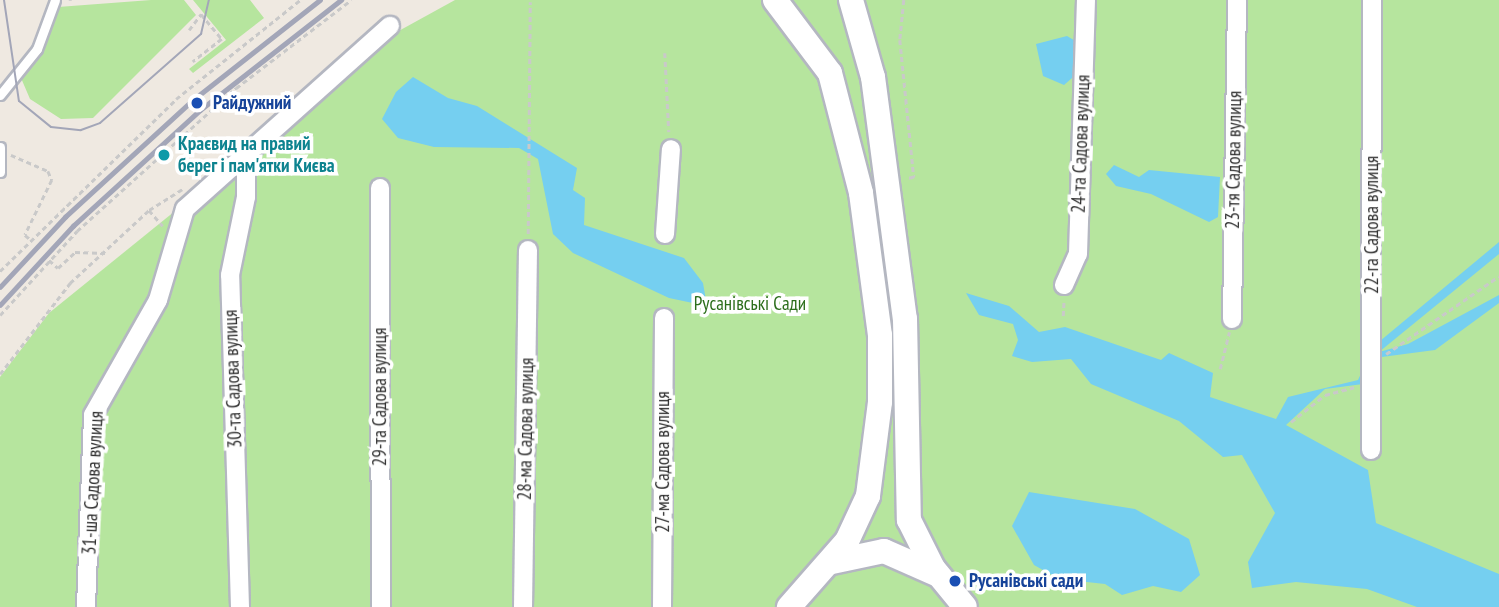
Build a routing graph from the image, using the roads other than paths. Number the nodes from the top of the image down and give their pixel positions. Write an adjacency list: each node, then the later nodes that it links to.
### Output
1 (55, 0): 8 (lane)
2 (775, 0): 20 (main road)
3 (851, 0): 21 (main road)
4 (1086, 0): 16 (street, 24-та Садова вулиця)
5 (1237, 0): 18 (street, 23-тя Садова вулиця)
6 (1372, 0): 19 (street, 22-га Садова вулиця)
7 (390, 26): 11 (street, 31-ша Садова вулиця)
8 (0, 95)
9 (2, 149): 12 (lane)
10 (671, 149): 14 (street)
11 (246, 152): 22 (street, 31-ша Садова вулиця); 23 (street, 30-та Садова вулиця)
12 (0, 172)
13 (380, 188): 24 (street, 29-та Садова вулиця)
14 (665, 234)
15 (528, 250): 25 (street, 28-ма Садова вулиця)
16 (1064, 285)
17 (664, 318): 26 (street, 27-ма Садова вулиця)
18 (1232, 319)
19 (1371, 450)
20 (832, 562): 21 (main road); 27 (main road)
21 (940, 576): 28 (main road)
22 (86, 607)
23 (240, 607)
24 (381, 607)
25 (523, 607)
26 (662, 607)
27 (789, 607)
28 (965, 607)

